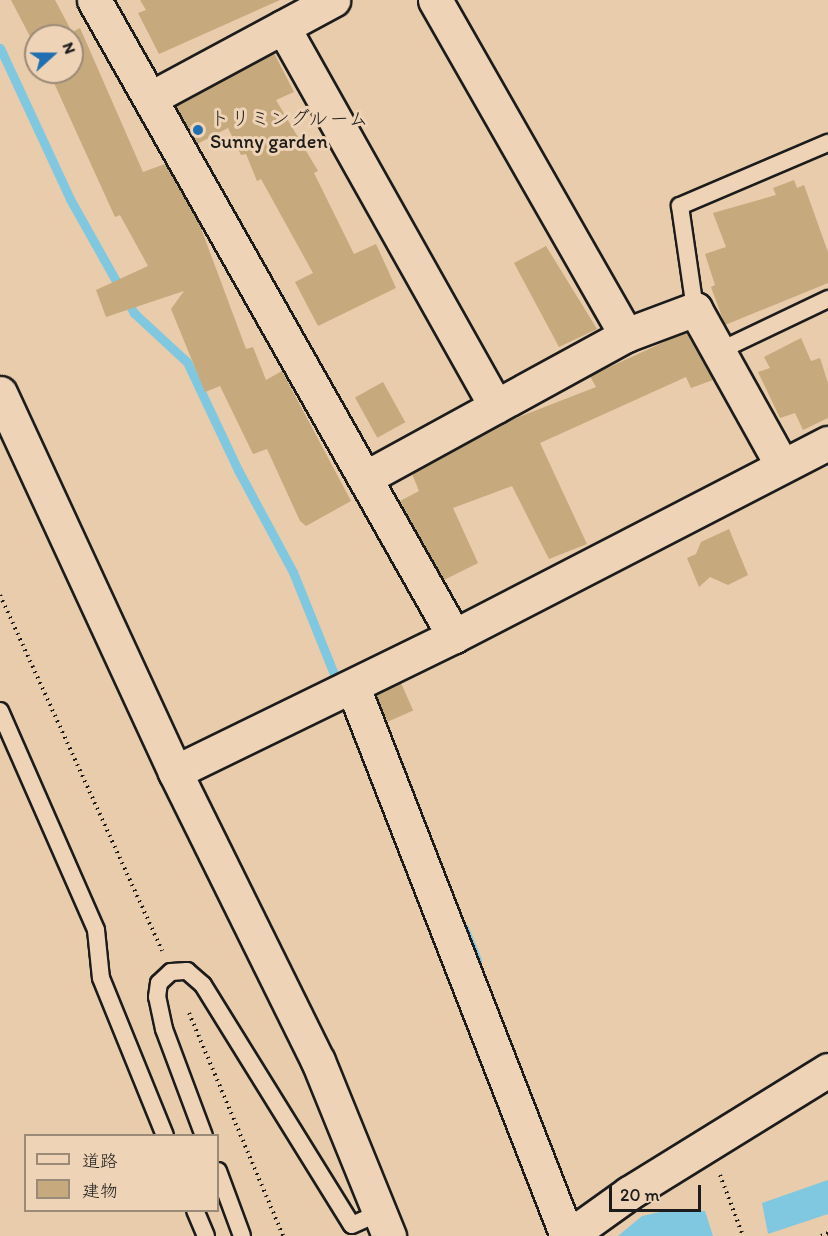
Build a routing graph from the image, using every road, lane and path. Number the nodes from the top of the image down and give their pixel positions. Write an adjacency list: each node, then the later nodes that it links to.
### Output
1 (94, 0): 5 (street)
2 (333, 0): 4 (street)
3 (435, 0): 9 (street)
4 (283, 27): 5 (street); 12 (street)
5 (151, 98): 15 (street)
6 (828, 143): 8 (lane)
7 (828, 298): 10 (lane)
8 (695, 309): 9 (street); 10 (street)
9 (626, 335): 12 (street)
10 (719, 351): 14 (street)
11 (0, 393): 20 (street)
12 (495, 406): 15 (street)
13 (828, 443): 14 (street)
14 (782, 465): 17 (street)
15 (364, 478): 17 (street)
16 (0, 596): 21 (path)
17 (454, 636): 18 (street)
18 (353, 687): 20 (street); 33 (street)
19 (0, 711): 23 (lane)
20 (175, 772): 28 (street)
21 (171, 972): 24 (lane); 28 (lane); 32 (path)
22 (828, 1070): 25 (street)
23 (164, 1134)
24 (203, 1134)
25 (709, 1144): 33 (street); 34 (path)
26 (219, 1174): 31 (lane)
27 (196, 1212): 30 (lane)
28 (384, 1224)
29 (828, 1233): 35 (path)
30 (207, 1236)
31 (242, 1236)
32 (283, 1236)
33 (568, 1236)
34 (743, 1236)
35 (821, 1236)

